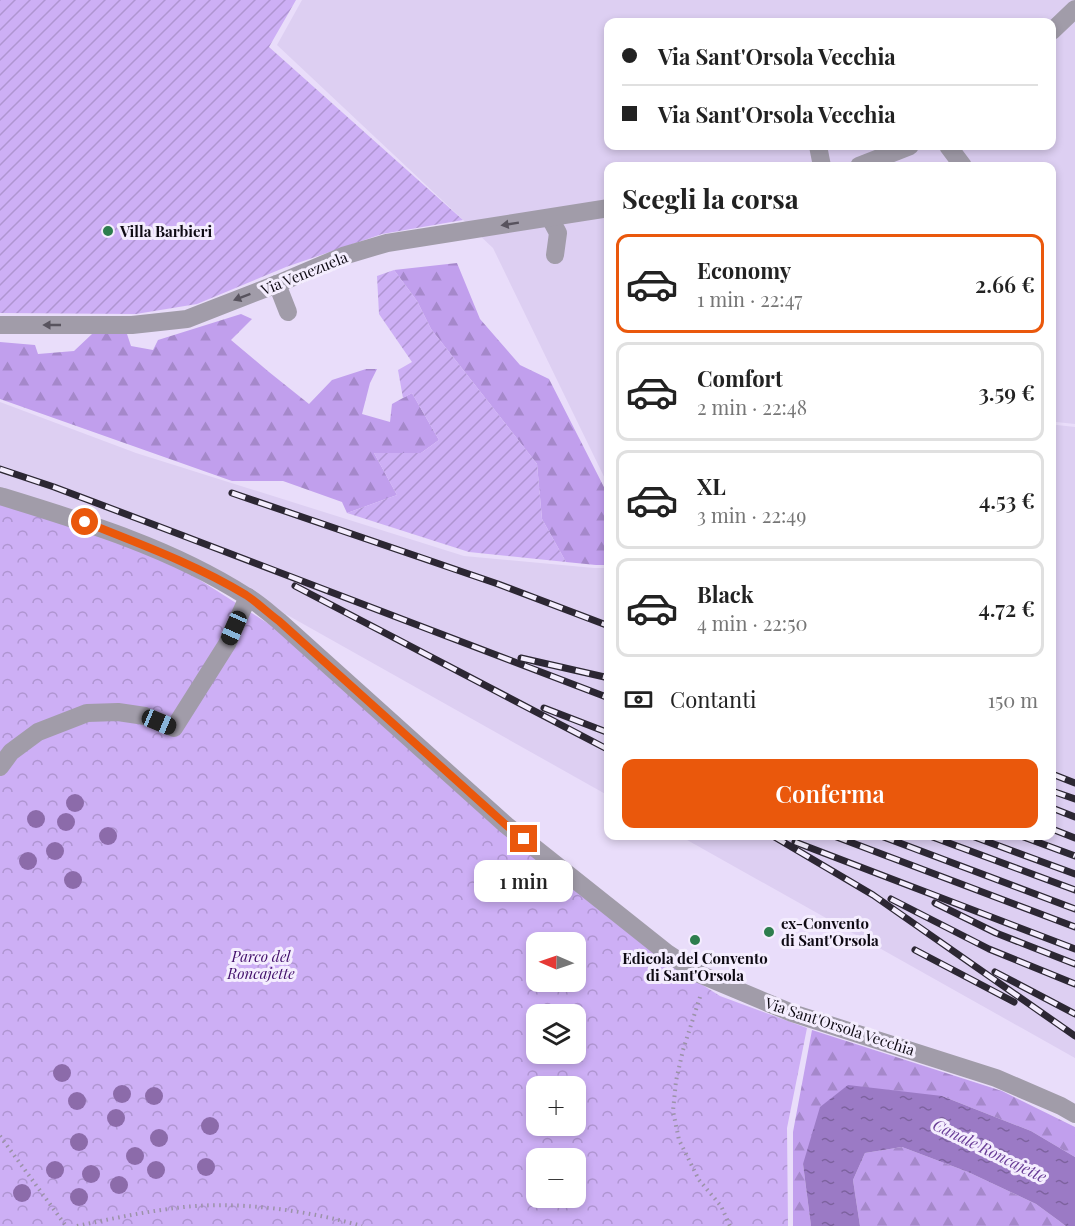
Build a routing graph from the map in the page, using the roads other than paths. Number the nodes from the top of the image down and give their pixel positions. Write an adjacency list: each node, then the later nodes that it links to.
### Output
1 (1075, 9): 2 (street)
2 (1056, 27)
3 (900, 150): 4 (street)
4 (869, 162)
5 (604, 209): 6 (street, Via Venezuela)
6 (550, 218): 7 (street); 8 (street, Via Venezuela, one-way to 8)
7 (555, 255)
8 (278, 284): 9 (street); 10 (street, Via Venezuela, one-way to 10)
9 (288, 312)
10 (0, 325)
11 (0, 496): 12 (street, Via Sant'Orsola Vecchia)
12 (248, 597): 13 (street); 14 (street, Via Sant'Orsola Vecchia)
13 (0, 767)
14 (1075, 1114)

